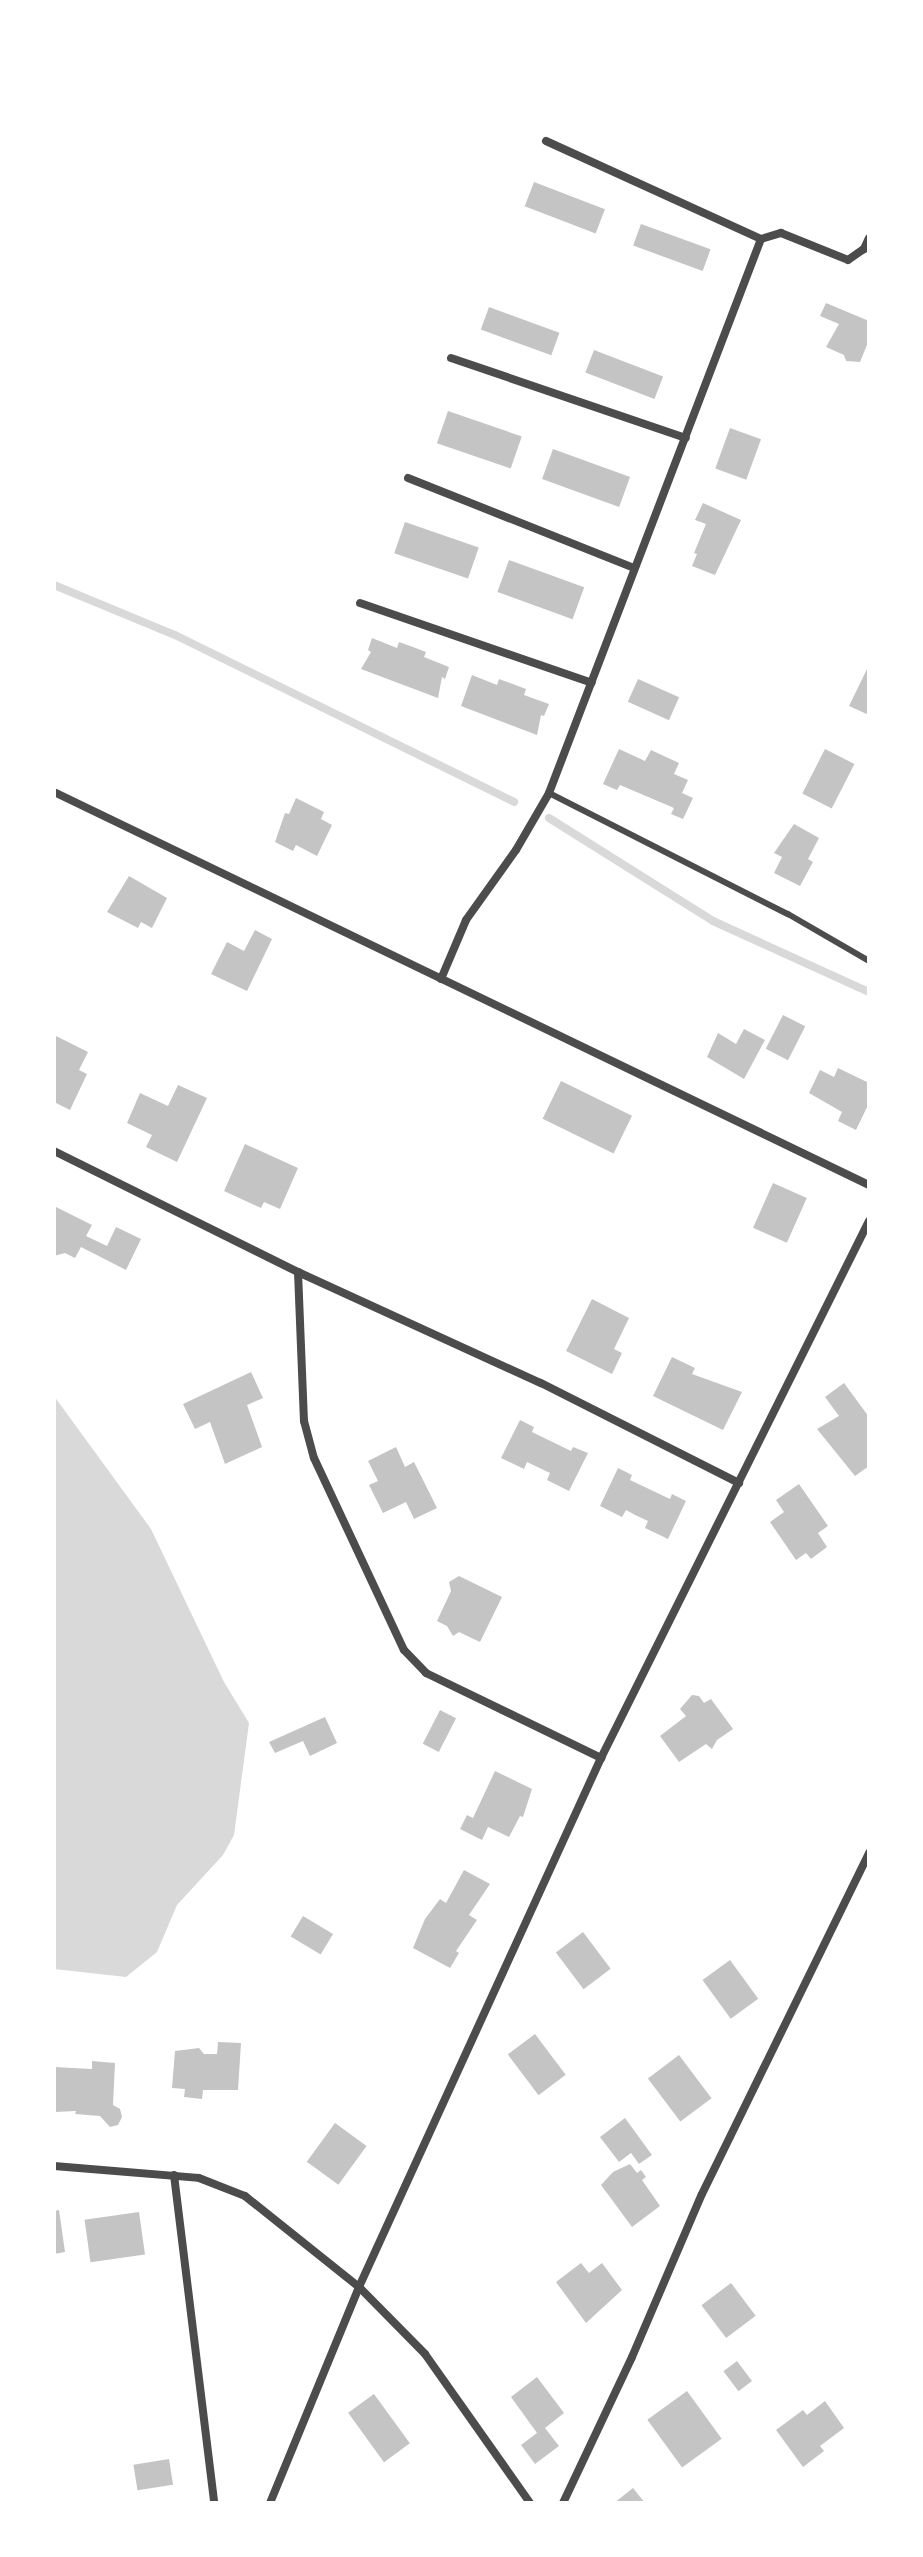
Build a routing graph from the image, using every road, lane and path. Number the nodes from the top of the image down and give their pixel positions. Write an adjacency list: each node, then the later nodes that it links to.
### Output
1 (546, 141): 3 (street)
2 (869, 238): 3 (street)
3 (761, 239): 5 (street)
4 (451, 358): 5 (street)
5 (686, 438): 7 (street)
6 (408, 478): 7 (street)
7 (632, 567): 9 (street)
8 (360, 603): 9 (street)
9 (592, 683): 11 (street)
10 (54, 792): 13 (street)
11 (549, 793): 12 (lane); 13 (street)
12 (869, 961)
13 (441, 979): 15 (street)
14 (54, 1151): 17 (street)
15 (869, 1185)
16 (869, 1221): 18 (street)
17 (298, 1272): 18 (street); 19 (street)
18 (739, 1483): 19 (street)
19 (601, 1758): 23 (street)
20 (869, 1853): 27 (street)
21 (54, 2166): 22 (street)
22 (174, 2175): 23 (street); 24 (street)
23 (359, 2287): 25 (street); 26 (street)
24 (214, 2503)
25 (270, 2503)
26 (530, 2503)
27 (563, 2503)

